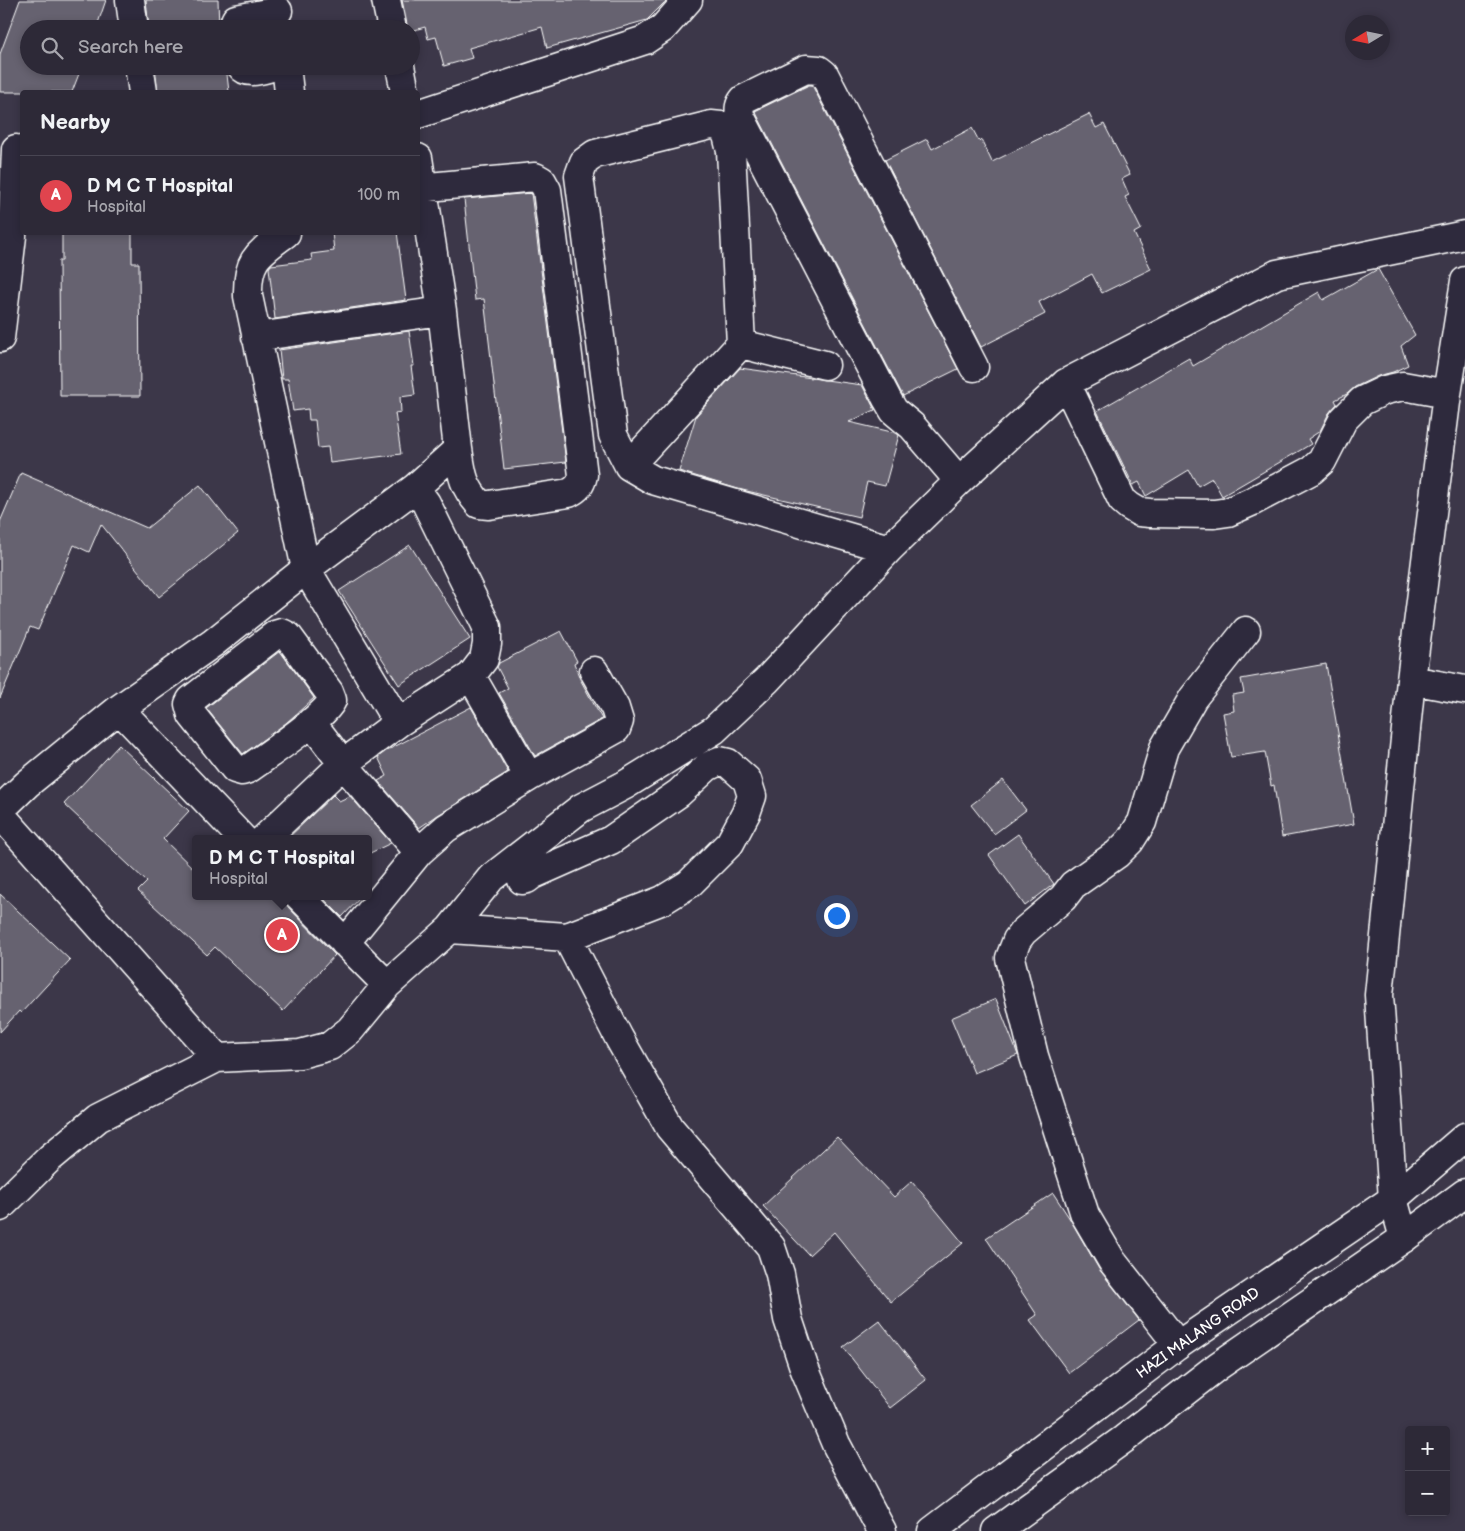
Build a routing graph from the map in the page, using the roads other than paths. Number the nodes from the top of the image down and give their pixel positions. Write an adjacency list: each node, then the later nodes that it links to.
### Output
1 (130, 0): 5 (street)
2 (386, 0): 7 (street)
3 (688, 0): 14 (street)
4 (278, 13): 6 (street)
5 (133, 20)
6 (236, 20)
7 (390, 20)
8 (140, 75): 11 (street)
9 (287, 75): 12 (street)
10 (402, 75): 13 (street)
11 (143, 90)
12 (289, 90)
13 (405, 90)
14 (420, 113)
15 (16, 149): 22 (street)
16 (420, 188): 20 (street); 28 (street)
17 (283, 235): 21 (street)
18 (1465, 235): 26 (street)
19 (1465, 281): 27 (street)
20 (442, 311): 21 (street); 28 (street)
21 (256, 337): 33 (street)
22 (0, 338)
23 (741, 344): 24 (street); 29 (street); 29 (street)
24 (825, 365)
25 (974, 367): 30 (street)
26 (1066, 383): 27 (street); 30 (street)
27 (1447, 394): 39 (street)
28 (458, 449): 31 (street)
29 (629, 466): 32 (street)
30 (959, 481): 32 (street)
31 (415, 488): 33 (street); 38 (street)
32 (889, 549): 53 (street)
33 (306, 570): 35 (street); 43 (street)
34 (1246, 631): 63 (street)
35 (213, 643): 36 (street); 41 (street)
36 (230, 669): 42 (street); 42 (street)
37 (594, 671): 45 (street)
38 (471, 676): 43 (street); 45 (street)
39 (1411, 680): 40 (street); 60 (street)
40 (1465, 690)
41 (119, 709): 46 (street); 48 (street)
42 (311, 722): 44 (street)
43 (398, 724): 44 (street)
44 (343, 764): 49 (street); 50 (street)
45 (529, 777): 50 (street)
46 (0, 810)
47 (0, 814): 57 (street)
48 (240, 835)
49 (268, 835)
50 (419, 852): 55 (street)
51 (522, 880): 54 (street)
52 (303, 900): 55 (street)
53 (450, 929): 54 (street); 56 (street)
54 (567, 937): 65 (street)
55 (345, 942): 56 (street)
56 (387, 986): 57 (street)
57 (216, 1058): 61 (street)
58 (1465, 1137): 60 (street, HAZI MALANG ROAD)
59 (1465, 1193): 62 (street)
60 (1393, 1199): 62 (street); 63 (street, HAZI MALANG ROAD)
61 (0, 1207)
62 (1404, 1238): 64 (street)
63 (1178, 1345): 66 (street, HAZI MALANG ROAD)
64 (1002, 1529)
65 (882, 1531)
66 (932, 1531)

